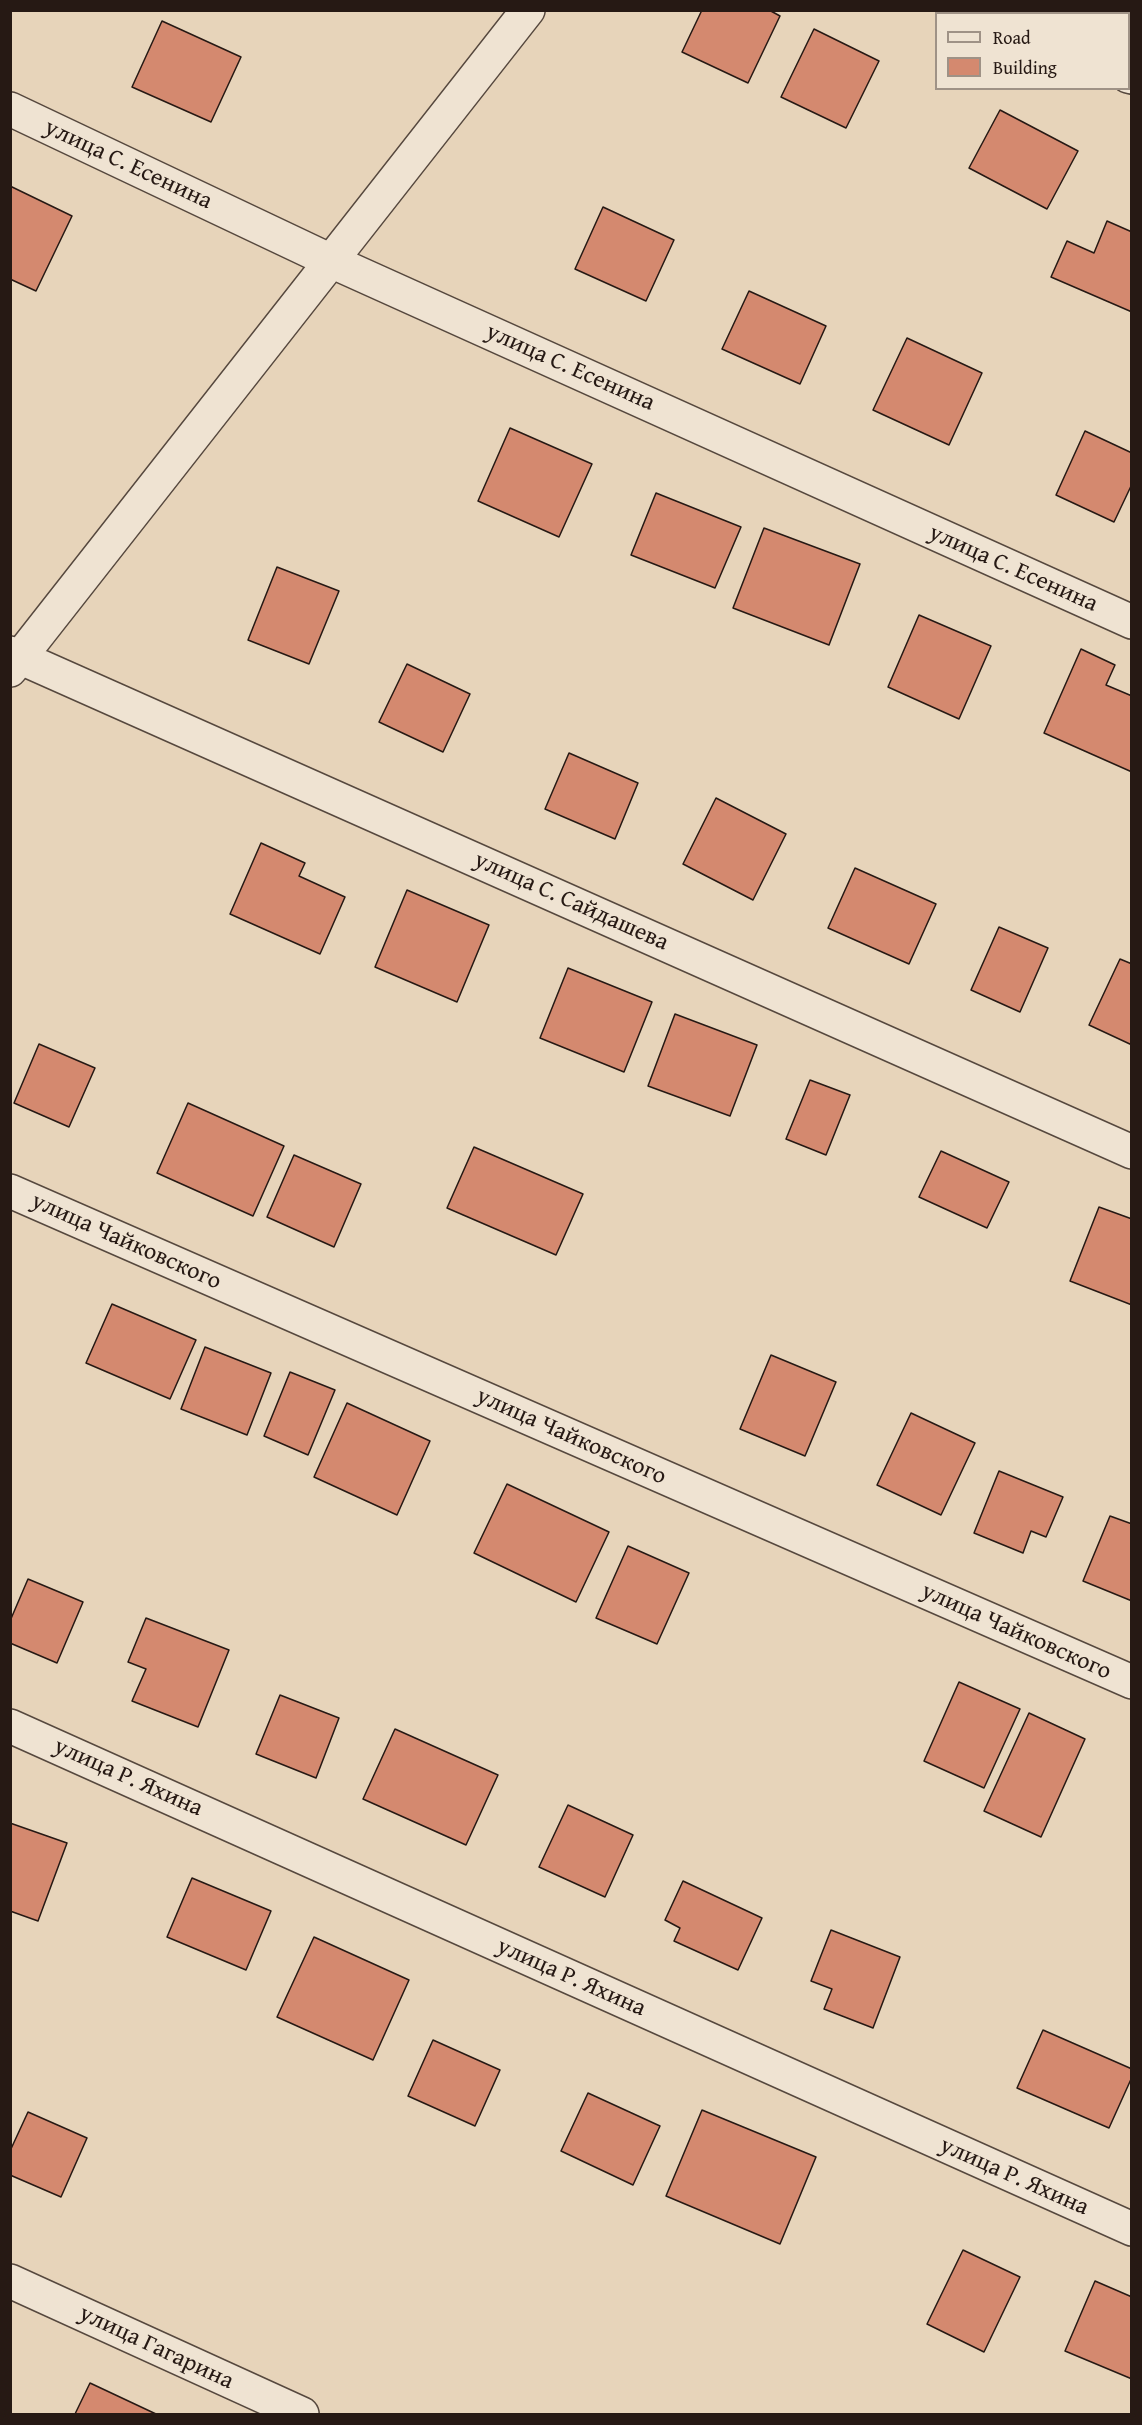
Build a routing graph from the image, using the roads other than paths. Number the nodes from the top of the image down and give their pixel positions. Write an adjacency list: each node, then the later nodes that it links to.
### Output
1 (528, 10): 3 (street)
2 (10, 109): 3 (street, улица С. Есенина)
3 (331, 261): 4 (street, улица С. Есенина); 5 (street)
4 (1131, 622)
5 (14, 660): 6 (street, улица С. Сайдашева)
6 (1131, 1152)
7 (10, 1191): 8 (street, улица Чайковского)
8 (1131, 1682)
9 (10, 1726): 10 (street, улица Р. Яхина)
10 (1131, 2229)
11 (10, 2281): 12 (street, улица Гагарина)
12 (302, 2415)

